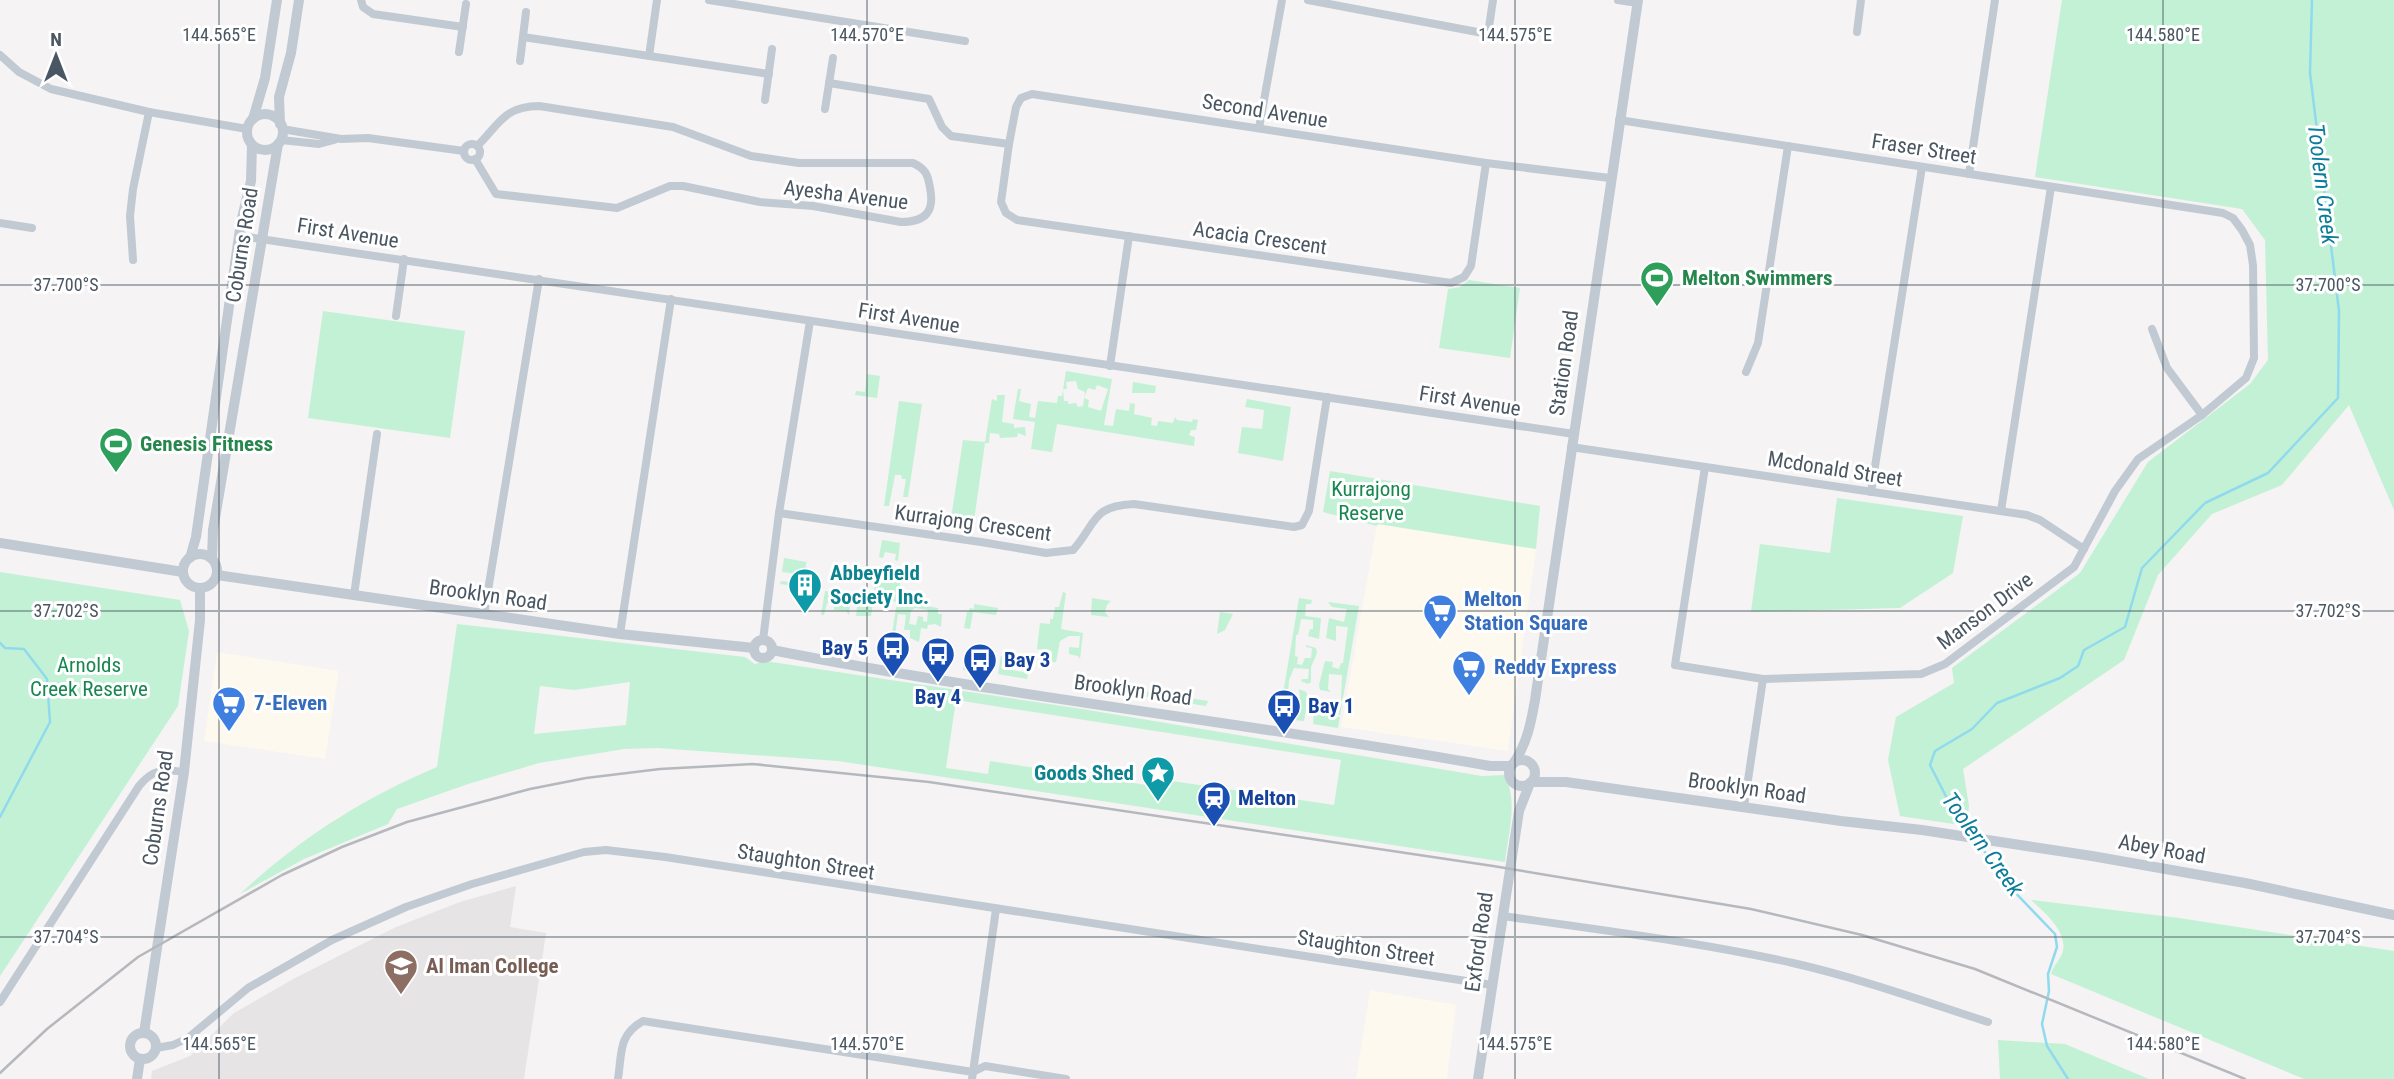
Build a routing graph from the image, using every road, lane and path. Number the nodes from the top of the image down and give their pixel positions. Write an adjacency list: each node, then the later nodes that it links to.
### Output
1 (277, 0): 30 (street)
2 (299, 0): 34 (street, Coburns Road)
3 (361, 0): 15 (street)
4 (657, 0): 22 (street)
5 (709, 0): 18 (street)
6 (1282, 0): 32 (street)
7 (1308, 0): 8 (street)
8 (1493, 0)
9 (1618, 0): 12 (street)
10 (1861, 0): 16 (street)
11 (1995, 0): 43 (street)
12 (1638, 2): 31 (street, Station Road)
13 (466, 4): 15 (street)
14 (526, 12): 17 (street)
15 (463, 27): 20 (street)
16 (1857, 32)
17 (523, 37): 22 (street); 24 (street)
18 (965, 41)
19 (772, 50): 25 (street)
20 (459, 52)
21 (0, 55): 29 (street)
22 (649, 56): 25 (street)
23 (833, 58): 26 (street)
24 (520, 61)
25 (769, 74): 27 (street)
26 (829, 83): 28 (street); 35 (street)
27 (765, 100)
28 (825, 109)
29 (149, 112): 33 (street); 53 (street)
30 (253, 119): 33 (street); 34 (street)
31 (1619, 120): 38 (street, Fraser Street); 44 (street, Station Road)
32 (1259, 128): 35 (street, Second Avenue); 41 (street, Second Avenue)
33 (247, 129): 36 (street)
34 (280, 134): 36 (street); 39 (street); 51 (street, Coburns Road)
35 (1009, 144): 50 (street, Acacia Crescent)
36 (252, 145): 49 (street, Coburns Road)
37 (477, 146): 39 (street); 40 (street); 40 (street, Ayesha Avenue)
38 (1788, 146): 42 (street, Fraser Street); 60 (street)
39 (464, 150): 40 (street, Ayesha Avenue)
40 (475, 159)
41 (1486, 163): 44 (street, Second Avenue); 50 (street, Acacia Crescent)
42 (1922, 167): 43 (street, Fraser Street); 67 (street)
43 (1969, 174): 45 (street, Fraser Street)
44 (1611, 178): 64 (street, Station Road)
45 (2051, 187): 46 (street, Fraser Street); 68 (street)
46 (2223, 213): 62 (street, Manson Drive)
47 (0, 223): 48 (street)
48 (32, 228)
49 (240, 236): 51 (street, First Avenue); 72 (street, Coburns Road)
50 (1129, 236): 59 (street)
51 (263, 238): 52 (street, First Avenue); 73 (street, Coburns Road)
52 (404, 259): 54 (street, First Avenue); 56 (street)
53 (133, 260)
54 (539, 279): 55 (street, First Avenue); 78 (street)
55 (671, 299): 57 (street, First Avenue); 79 (street)
56 (396, 316)
57 (810, 321): 59 (street, First Avenue); 69 (street)
58 (2152, 329): 62 (street)
59 (1110, 366): 61 (street, First Avenue)
60 (1746, 372)
61 (1327, 397): 64 (street, First Avenue); 69 (street, Kurrajong Crescent)
62 (2203, 415): 71 (street, Manson Drive)
63 (377, 434): 77 (street)
64 (1574, 434): 65 (street, Station Road)
65 (1572, 447): 66 (street, Mcdonald Street); 82 (street, Station Road)
66 (1705, 467): 67 (street, Mcdonald Street); 81 (street, Manson Drive)
67 (1871, 492): 68 (street, Mcdonald Street)
68 (2001, 511): 71 (street, Mcdonald Street)
69 (779, 513): 80 (street)
70 (0, 542): 74 (street)
71 (2084, 549): 81 (street, Manson Drive)
72 (190, 558): 73 (street); 74 (street)
73 (212, 559): 75 (street)
74 (183, 572): 76 (street)
75 (217, 575): 76 (street); 77 (street, Brooklyn Road)
76 (200, 588): 84 (street, Coburns Road)
77 (354, 595): 78 (street, Brooklyn Road)
78 (484, 615): 79 (street, Brooklyn Road)
79 (620, 634): 80 (street, Brooklyn Road)
80 (758, 644): 85 (street, Brooklyn Road)
81 (1763, 679): 88 (street)
82 (1529, 731): 83 (street, Station Road); 85 (street, Station Road)
83 (1534, 768): 85 (street, Brooklyn Road); 86 (street, Brooklyn Road); 87 (street, Exford Road)
84 (184, 772): 95 (street); 97 (street, Coburns Road)
85 (1511, 772): 87 (street, Brooklyn Road); 89 (street, Exford Road)
86 (1566, 782): 87 (street, Brooklyn Road); 88 (street, Brooklyn Road)
87 (1531, 783): 89 (street, Exford Road)
88 (1744, 807): 90 (street, Brooklyn Road)
89 (1519, 811): 93 (street, Exford Road)
90 (1922, 830): 92 (street, Abey Road)
91 (996, 909): 94 (street, Staughton Street); 98 (street, Staughton Street); 100 (street)
92 (2394, 915)
93 (1503, 916): 94 (street, Exford Road); 96 (street)
94 (1492, 985): 104 (street, Exford Road)
95 (0, 1002)
96 (1988, 1021)
97 (144, 1033): 98 (street); 99 (street)
98 (156, 1048): 99 (street)
99 (141, 1059): 101 (street)
100 (973, 1075): 102 (street); 103 (street)
101 (137, 1079)
102 (618, 1079)
103 (1066, 1079)
104 (1478, 1079)

